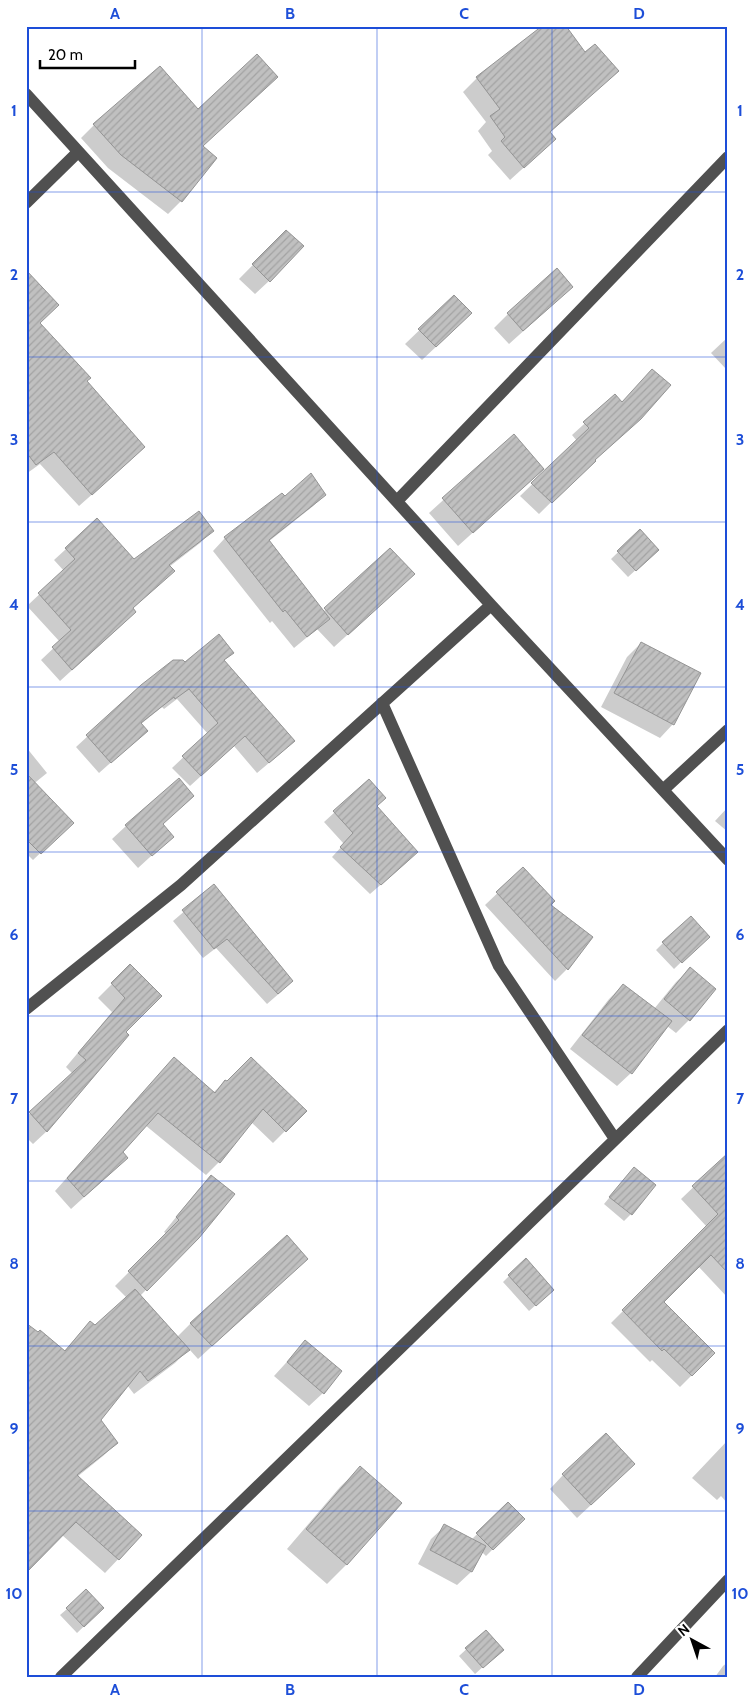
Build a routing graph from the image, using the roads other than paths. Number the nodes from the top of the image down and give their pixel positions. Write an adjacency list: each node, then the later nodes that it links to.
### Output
1 (26, 94): 2 (street)
2 (78, 152): 4 (street); 5 (street)
3 (728, 157): 5 (street)
4 (26, 203)
5 (397, 501): 6 (street)
6 (491, 605): 7 (street); 9 (street)
7 (382, 703): 11 (street); 13 (street)
8 (728, 730): 9 (street)
9 (663, 790): 10 (street)
10 (728, 860)
11 (26, 1009)
12 (728, 1030): 13 (street)
13 (615, 1139): 15 (street)
14 (728, 1580): 16 (street)
15 (61, 1677)
16 (637, 1677)

